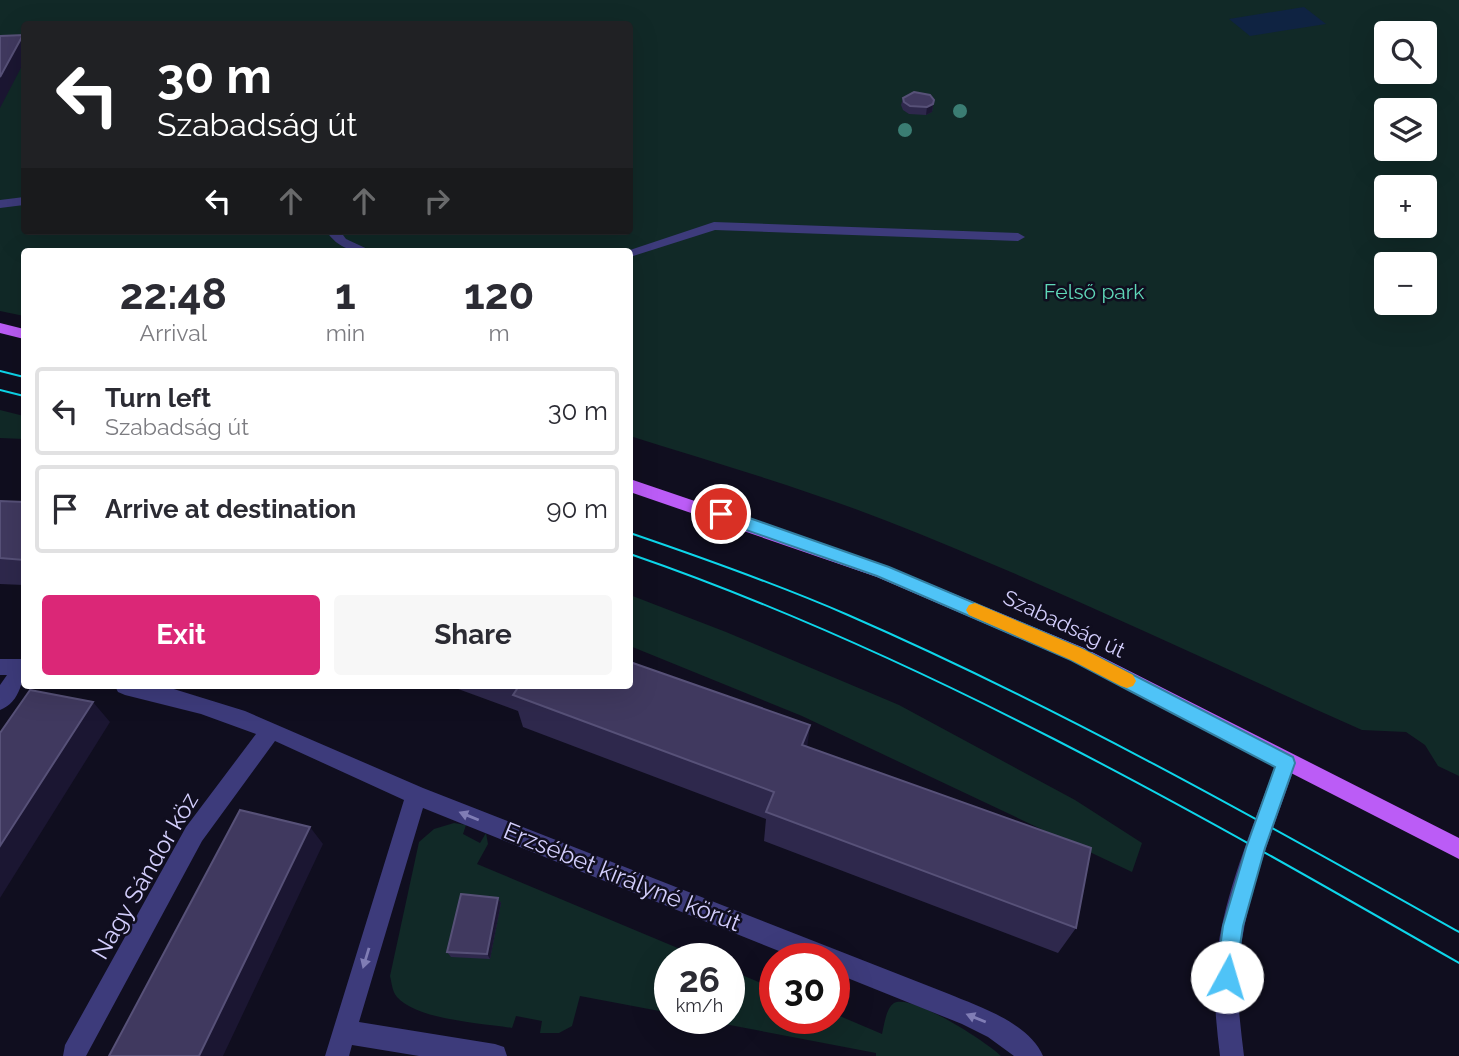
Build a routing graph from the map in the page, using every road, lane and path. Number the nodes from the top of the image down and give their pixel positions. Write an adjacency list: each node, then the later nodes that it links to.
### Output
1 (21, 201): 2 (street)
2 (0, 204)
3 (336, 235): 5 (street)
4 (1017, 237): 6 (street)
5 (357, 248)
6 (633, 252)
7 (0, 328): 8 (main road)
8 (21, 333)
9 (633, 486): 16 (main road, Szabadság út)
10 (0, 667): 11 (street)
11 (21, 668)
12 (21, 672): 14 (street)
13 (142, 689): 15 (street, Erzsébet királyné körút)
14 (0, 701)
15 (271, 730): 17 (street, Erzsébet királyné körút); 22 (street, Nagy Sándor köz)
16 (1286, 763): 18 (main road, Szabadság út); 26 (street)
17 (416, 795): 19 (street, Erzsébet királyné körút, one-way to 17); 21 (street, one-way to 21)
18 (1459, 849)
19 (788, 943)
20 (850, 968): 25 (street, one-way to 20)
21 (344, 1032): 23 (street); 24 (street)
22 (74, 1054)
23 (337, 1056)
24 (495, 1056)
25 (1031, 1056)
26 (1232, 1056)

